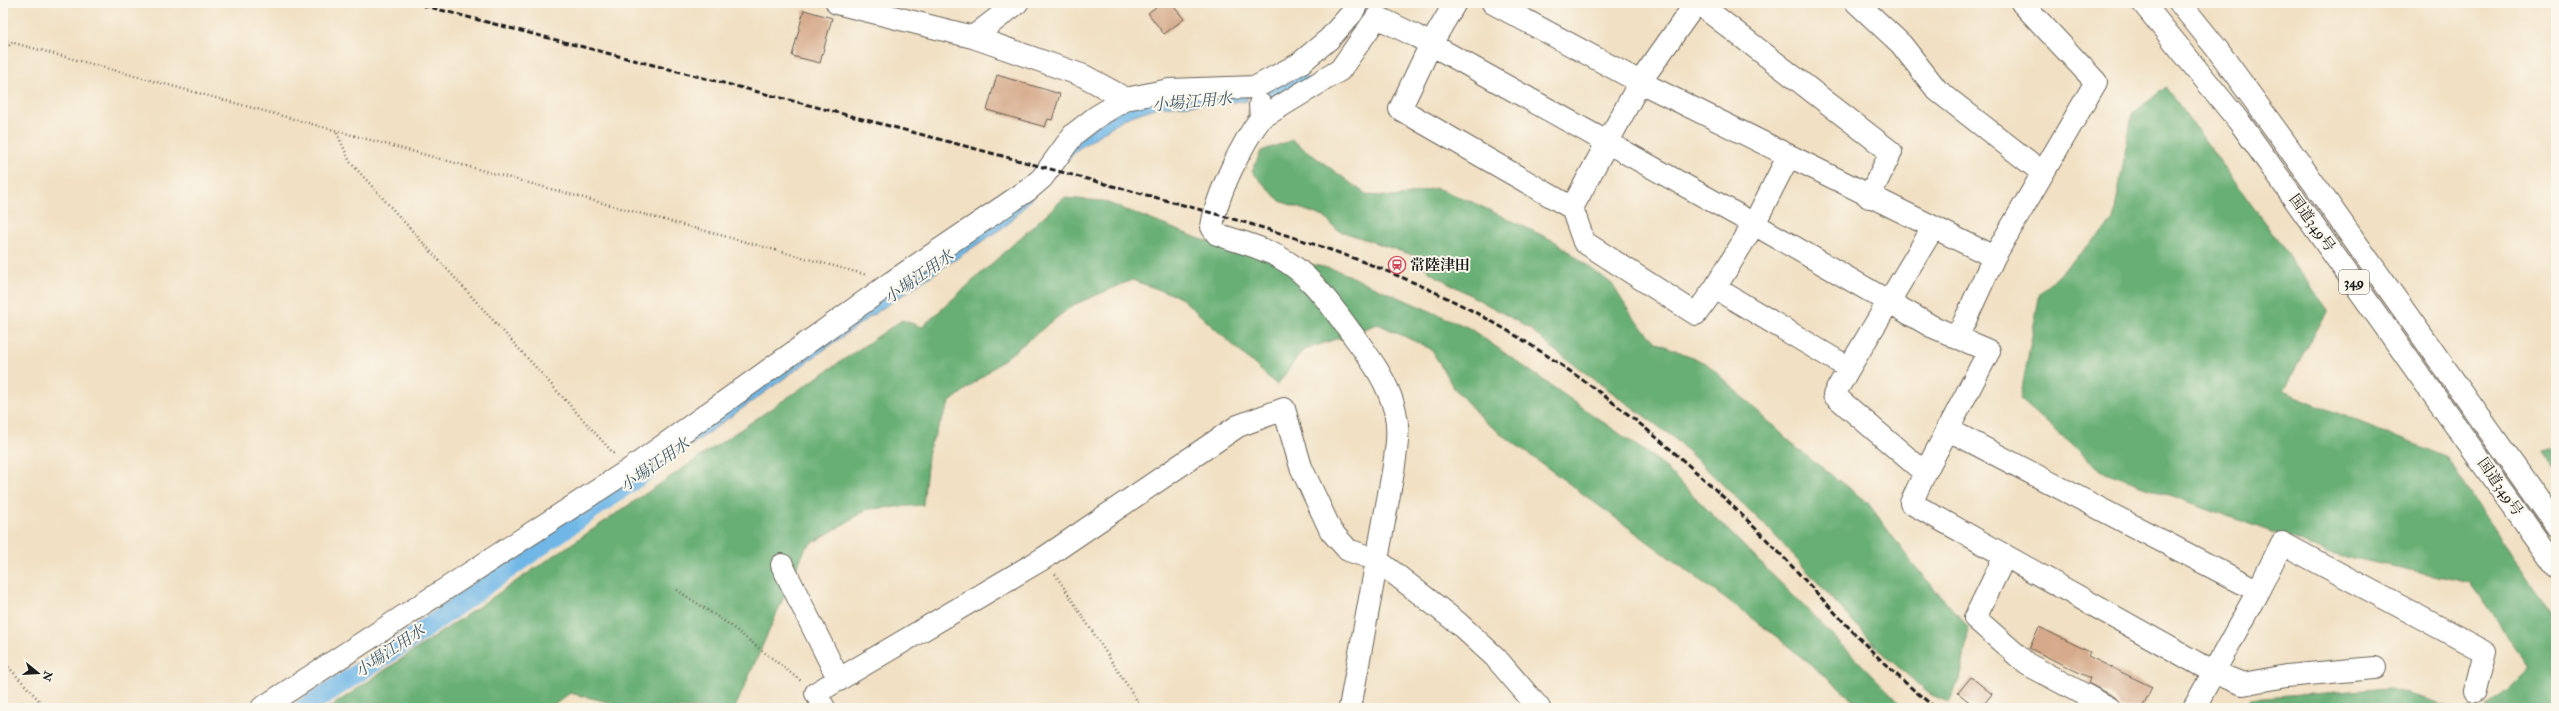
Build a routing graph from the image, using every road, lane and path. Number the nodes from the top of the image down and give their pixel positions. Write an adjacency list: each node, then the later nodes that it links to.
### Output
1 (837, 3): 12 (main road)
2 (1017, 3): 12 (main road)
3 (1357, 3): 18 (main road)
4 (1493, 3): 17 (main road)
5 (1697, 3): 17 (main road); 25 (main road)
6 (1857, 3): 24 (main road)
7 (2022, 3): 24 (main road)
8 (2144, 3): 43 (main road, 国道349号 / 349)
9 (2180, 3): 38 (main road, 国道349号 / 349)
10 (1446, 6): 15 (main road)
11 (1381, 10): 15 (main road); 20 (main road)
12 (973, 37): 19 (main road)
13 (3, 40): 14 (path)
14 (13, 42): 16 (path); 21 (path)
15 (1431, 44): 22 (main road); 26 (main road)
16 (3, 51)
17 (1640, 82): 22 (main road); 23 (main road)
18 (1256, 87): 19 (main road); 20 (main road)
19 (1126, 99): 30 (main road)
20 (1261, 118): 41 (main road)
21 (337, 132): 30 (path); 36 (path)
22 (1607, 143): 26 (main road); 27 (main road)
23 (1788, 157): 25 (main road); 27 (main road)
24 (2043, 173): 29 (main road)
25 (1869, 197): 28 (main road)
26 (1572, 208): 31 (main road)
27 (1754, 224): 31 (main road); 32 (main road)
28 (1933, 228): 29 (main road); 32 (main road)
29 (1994, 257): 33 (main road)
30 (892, 282): 36 (main road)
31 (1715, 288): 34 (main road)
32 (1889, 302): 33 (main road); 34 (main road)
33 (1957, 338): 35 (main road)
34 (1849, 368): 37 (main road)
35 (1947, 429): 37 (main road); 45 (main road)
36 (629, 470): 53 (main road)
37 (1925, 472): 39 (main road)
38 (2556, 525)
39 (2004, 556): 48 (main road); 57 (main road)
40 (1044, 558): 41 (main road); 49 (main road); 54 (path)
41 (1377, 560): 55 (main road); 56 (main road)
42 (782, 565): 49 (main road)
43 (2556, 567)
44 (677, 590): 51 (path)
45 (2258, 592): 48 (main road); 50 (main road)
46 (3, 661): 52 (path)
47 (2375, 668): 48 (main road)
48 (2213, 672): 58 (main road)
49 (839, 680): 51 (main road)
50 (2475, 691)
51 (820, 701)
52 (46, 708)
53 (262, 708)
54 (1142, 708)
55 (1350, 708)
56 (1540, 708)
57 (2110, 708)
58 (2194, 708)

